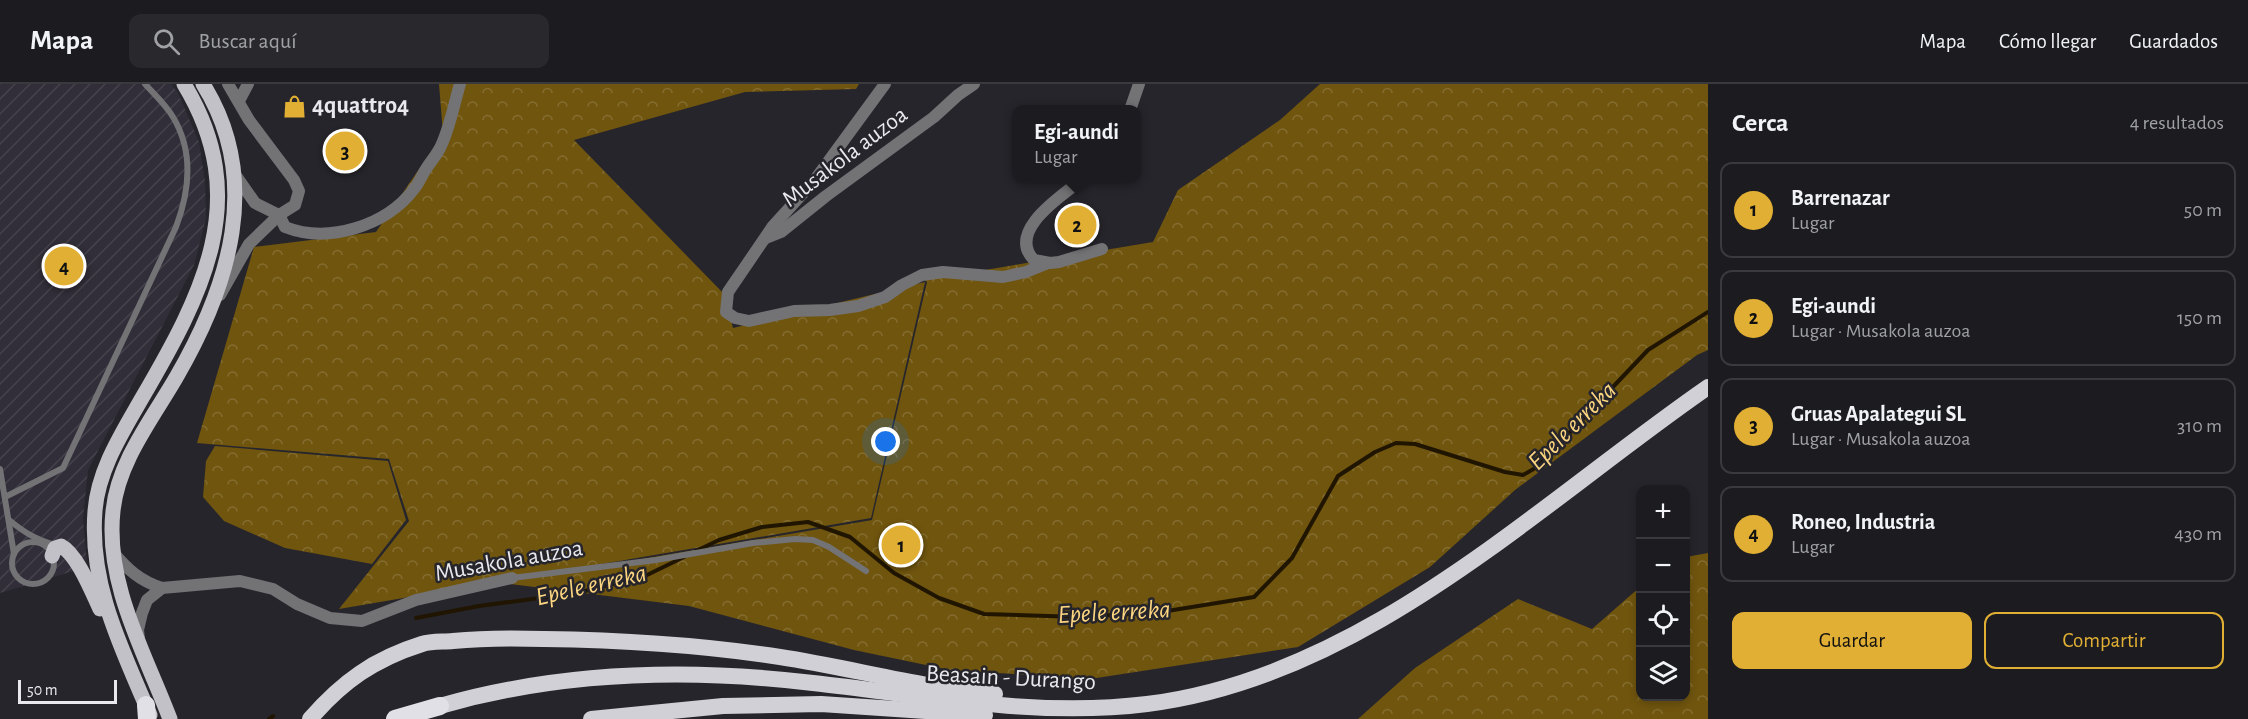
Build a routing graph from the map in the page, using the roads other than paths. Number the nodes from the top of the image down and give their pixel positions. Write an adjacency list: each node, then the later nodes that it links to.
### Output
1 (145, 84): 21 (lane)
2 (184, 84): 30 (main road)
3 (203, 84): 12 (main road)
4 (228, 84): 10 (street)
5 (248, 84): 10 (street)
6 (460, 84): 14 (street)
7 (885, 84): 15 (street, Musakola auzoa)
8 (974, 84): 15 (street, Musakola auzoa)
9 (1138, 84): 11 (street)
10 (239, 101): 14 (street)
11 (1132, 105)
12 (234, 172): 14 (street); 18 (main road)
13 (1078, 183): 17 (street)
14 (279, 215): 18 (street)
15 (766, 238): 17 (street, Musakola auzoa)
16 (1102, 249): 17 (street, Musakola auzoa)
17 (1048, 263)
18 (207, 314): 24 (main road)
19 (1708, 387): 32 (highway, Beasain - Durango)
20 (0, 469): 21 (lane)
21 (5, 497): 22 (lane)
22 (9, 520): 23 (lane); 25 (lane)
23 (56, 551): 25 (lane); 25 (lane); 30 (main road)
24 (112, 551): 28 (street); 29 (main road)
25 (14, 554)
26 (866, 571): 27 (lane, Musakola auzoa)
27 (512, 578): 28 (street, Musakola auzoa)
28 (162, 588): 29 (street)
29 (139, 642): 34 (main road)
30 (132, 672): 33 (main road)
31 (440, 706): 32 (highway, Beasain - Durango); 36 (highway); 37 (highway)
32 (1085, 709): 35 (highway); 38 (highway)
33 (148, 714)
34 (170, 719)
35 (310, 719)
36 (395, 719)
37 (414, 719)
38 (591, 719)

